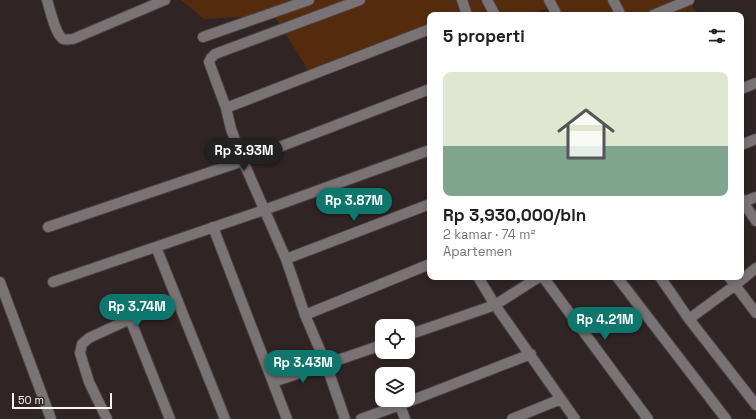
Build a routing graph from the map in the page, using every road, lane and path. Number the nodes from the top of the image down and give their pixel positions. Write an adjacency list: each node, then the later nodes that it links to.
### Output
1 (47, 0): 2 (street)
2 (165, 0)
3 (309, 0): 16 (street)
4 (360, 0): 20 (street)
5 (462, 0): 10 (street)
6 (487, 0): 11 (street)
7 (549, 0): 12 (street)
8 (613, 0): 13 (street)
9 (682, 1): 14 (street)
10 (465, 12)
11 (493, 12)
12 (556, 12)
13 (619, 12)
14 (659, 12)
15 (427, 30): 20 (street)
16 (203, 37)
17 (756, 83): 18 (street)
18 (744, 88)
19 (427, 91): 24 (street)
20 (226, 108): 24 (street)
21 (756, 139): 22 (street)
22 (744, 144)
23 (427, 151): 29 (street)
24 (243, 161): 29 (street); 31 (street)
25 (756, 197): 26 (street)
26 (744, 200)
27 (744, 204): 30 (street)
28 (427, 205): 34 (street)
29 (264, 210): 32 (street); 34 (street)
30 (756, 221)
31 (48, 227)
32 (214, 227): 33 (street); 56 (street)
33 (156, 247): 45 (street); 46 (street)
34 (286, 259): 49 (street)
35 (427, 265): 49 (street)
36 (756, 268): 37 (street)
37 (744, 274)
38 (480, 280): 47 (street)
39 (534, 280): 47 (street)
40 (545, 280): 72 (street)
41 (619, 280): 73 (street)
42 (662, 280): 51 (street)
43 (732, 281): 48 (street); 51 (street)
44 (0, 282): 62 (street)
45 (53, 282)
46 (178, 301): 50 (street); 65 (street)
47 (495, 305): 52 (street); 54 (street)
48 (756, 313)
49 (306, 315): 55 (street)
50 (130, 319): 63 (street); 64 (street)
51 (689, 319): 59 (street)
52 (415, 333)
53 (375, 347): 55 (street)
54 (531, 354): 57 (street); 58 (street)
55 (326, 364): 56 (street); 67 (street)
56 (273, 382): 66 (street)
57 (415, 399)
58 (561, 400): 70 (street); 71 (street)
59 (756, 405)
60 (394, 407): 68 (street)
61 (401, 407): 69 (street)
62 (51, 419)
63 (107, 419)
64 (170, 419)
65 (225, 419)
66 (287, 419)
67 (345, 419)
68 (361, 419)
69 (405, 419)
70 (512, 419)
71 (575, 419)
72 (648, 419)
73 (726, 419)

